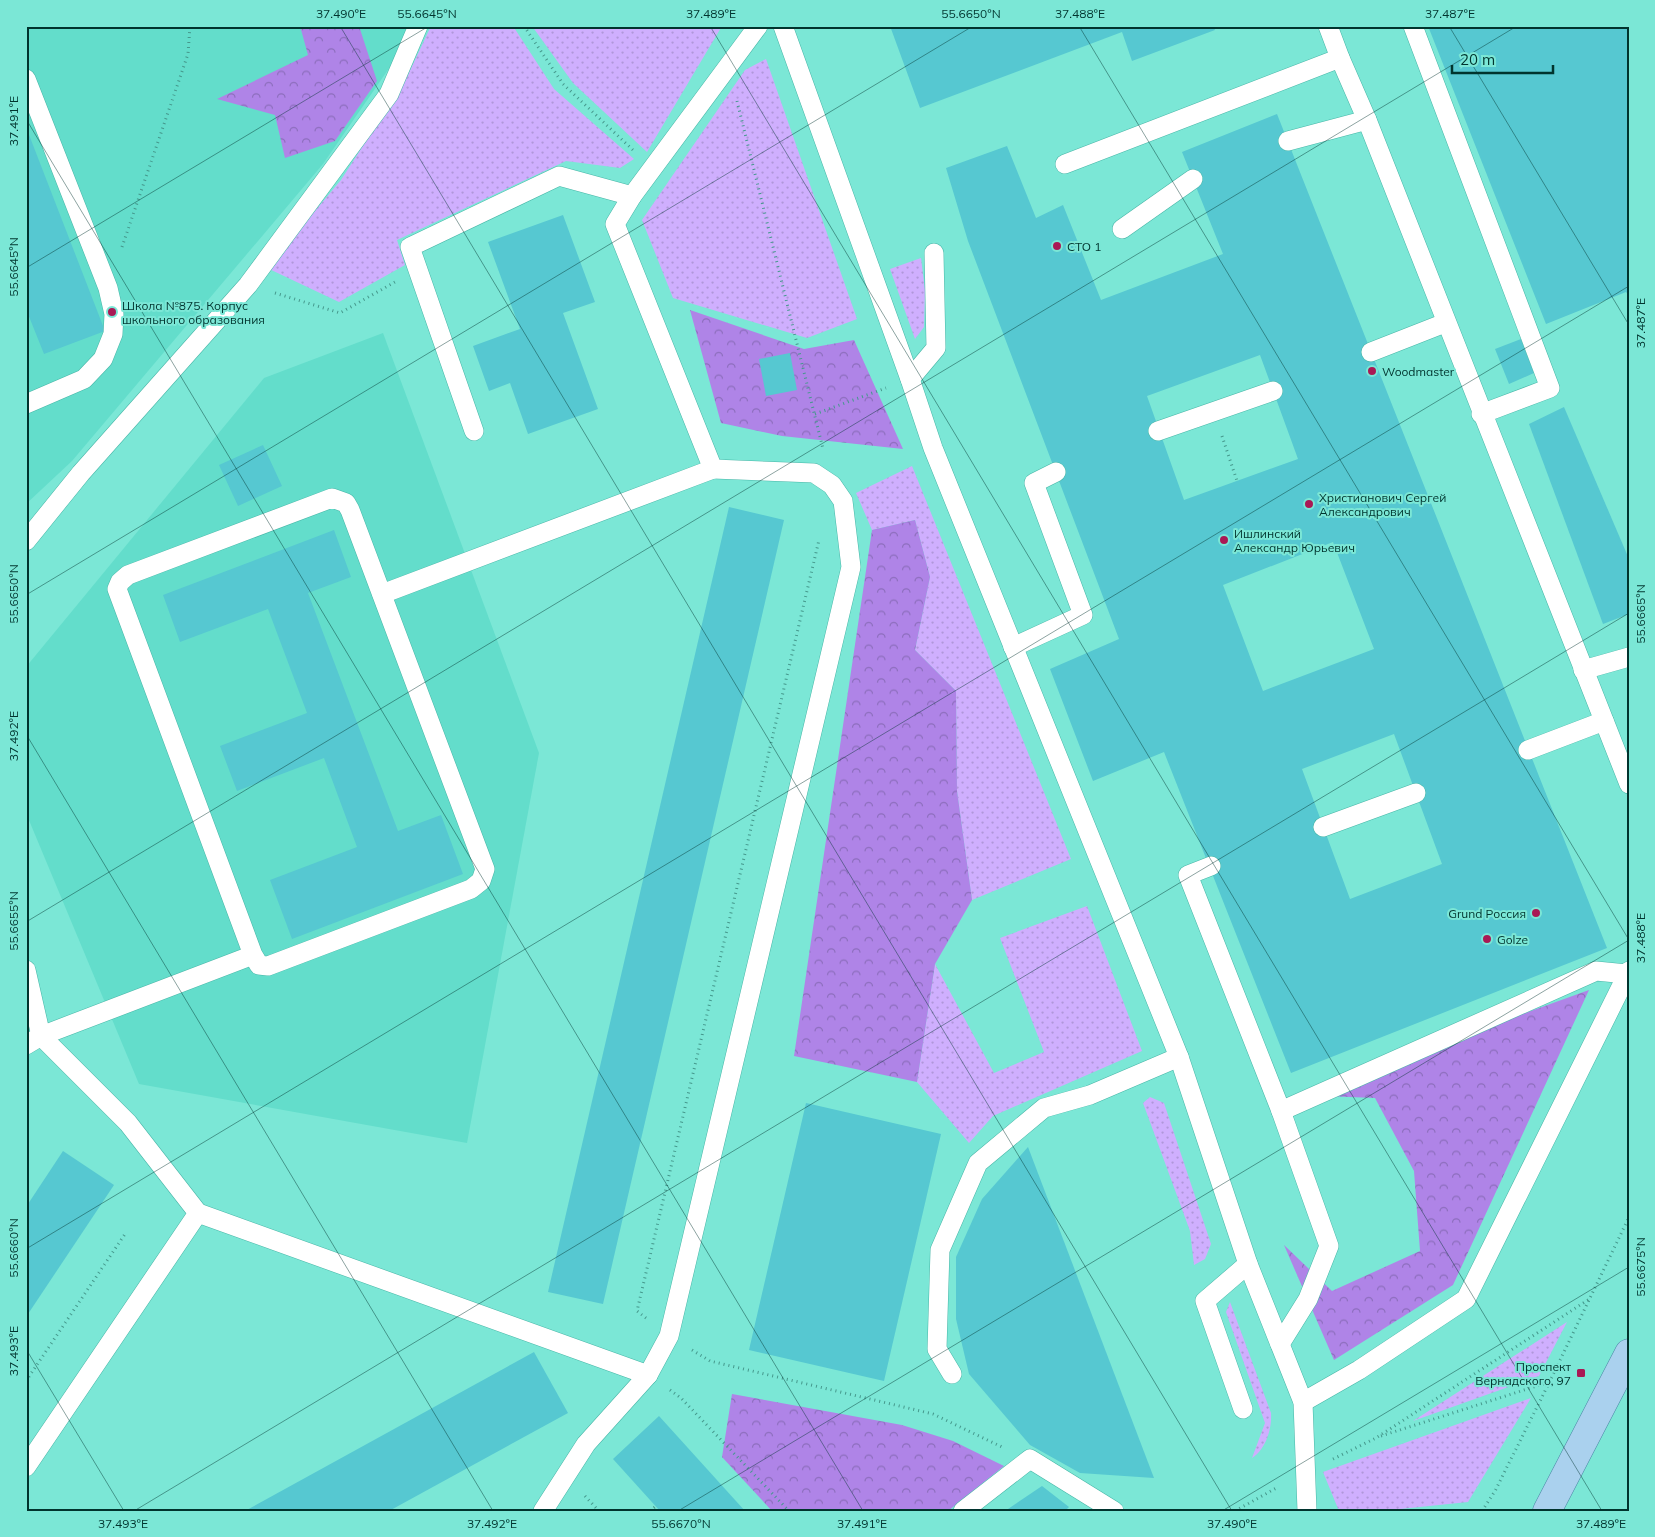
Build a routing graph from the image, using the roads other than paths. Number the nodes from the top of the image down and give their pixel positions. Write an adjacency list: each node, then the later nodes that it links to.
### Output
1 (418, 26): 25 (lane)
2 (758, 26): 12 (lane)
3 (783, 26): 17 (lane)
4 (1328, 26): 6 (lane)
5 (1413, 26): 20 (lane)
6 (1340, 58): 8 (lane); 10 (lane)
7 (26, 78): 19 (lane)
8 (1367, 120): 9 (lane); 15 (lane)
9 (1288, 141)
10 (1065, 164)
11 (1193, 179): 13 (lane)
12 (632, 196): 21 (lane); 23 (lane)
13 (1122, 229)
14 (934, 253): 17 (lane)
15 (1445, 323): 16 (lane); 20 (lane)
16 (1371, 352)
17 (910, 379): 27 (lane)
18 (1273, 391): 22 (lane)
19 (26, 404)
20 (1482, 414): 29 (lane)
21 (474, 431)
22 (1158, 431)
23 (713, 469): 26 (lane); 47 (lane)
24 (1056, 472): 27 (lane)
25 (26, 541)
26 (382, 594): 36 (lane); 36 (lane)
27 (1013, 647): 40 (lane)
28 (1629, 657): 29 (lane)
29 (1583, 670): 30 (lane)
30 (1604, 722): 31 (lane); 32 (lane)
31 (1528, 750)
32 (1629, 784)
33 (1416, 793): 34 (lane)
34 (1323, 827)
35 (1211, 866): 41 (lane)
36 (253, 955): 39 (lane)
37 (26, 970): 39 (lane)
38 (1628, 972): 41 (lane); 48 (lane)
39 (33, 1040): 42 (lane)
40 (1179, 1057): 43 (lane); 46 (lane)
41 (1281, 1111): 44 (lane)
42 (198, 1214): 47 (lane); 50 (lane)
43 (1248, 1264): 44 (lane); 49 (lane)
44 (1280, 1344): 48 (lane)
45 (1629, 1353): 55 (main road)
46 (952, 1374)
47 (648, 1375): 51 (lane)
48 (1303, 1402): 54 (lane)
49 (1243, 1409)
50 (26, 1467)
51 (543, 1511)
52 (964, 1511): 53 (lane)
53 (1114, 1511)
54 (1307, 1511)
55 (1547, 1511)

